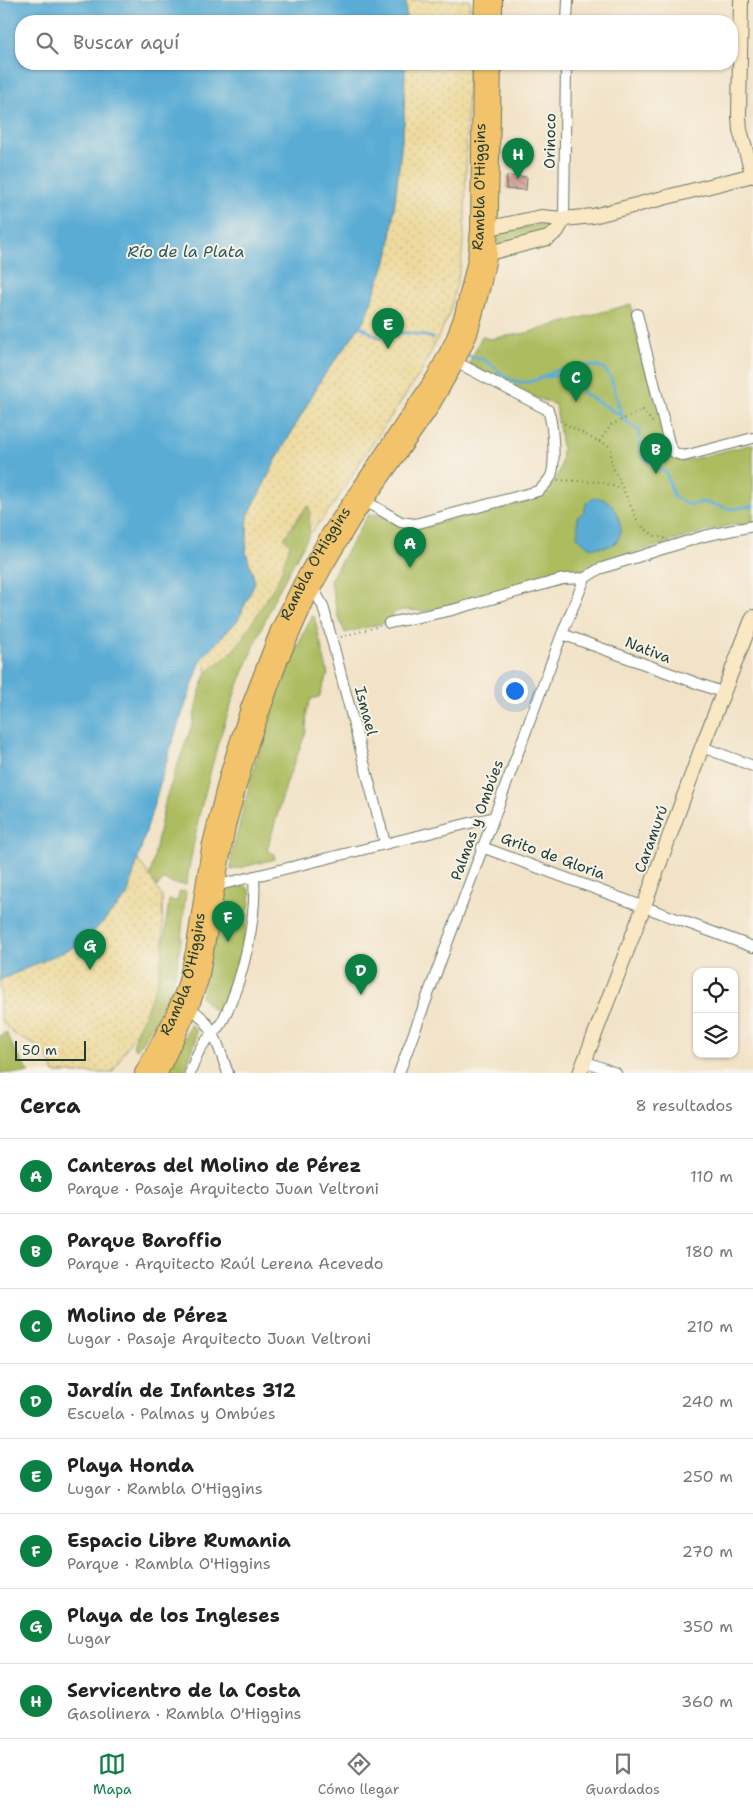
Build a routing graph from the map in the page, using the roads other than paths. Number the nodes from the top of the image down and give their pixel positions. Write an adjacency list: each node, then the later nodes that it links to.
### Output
1 (483, 0): 5 (main road)
2 (494, 0): 6 (main road)
3 (568, 0): 7 (street)
4 (742, 0): 11 (main road)
5 (482, 15)
6 (494, 15)
7 (567, 15)
8 (482, 70): 13 (main road, Rambla O'Higgins)
9 (493, 70): 13 (main road, Rambla O'Higgins)
10 (566, 70): 12 (street, Orinoco)
11 (753, 176): 12 (main road)
12 (564, 219): 13 (main road); 14 (main road)
13 (484, 229): 14 (main road, Rambla O'Higgins); 38 (main road, Rambla O'Higgins)
14 (488, 253): 16 (main road, Rambla O'Higgins)
15 (637, 314): 17 (street)
16 (456, 362): 18 (main road, Rambla O'Higgins); 18 (street)
17 (753, 438)
18 (365, 501): 21 (main road, Rambla O'Higgins)
19 (753, 526): 20 (street)
20 (584, 578): 23 (street); 24 (street, Palmas y Ombúes)
21 (313, 588): 29 (street, Ismael); 32 (main road, Rambla O'Higgins)
22 (753, 617): 25 (main road, Caramurú)
23 (389, 623)
24 (562, 634): 25 (street, Nativa); 28 (street, Palmas y Ombúes)
25 (724, 693): 26 (main road, Caramurú)
26 (702, 746): 27 (street); 33 (main road, Caramurú)
27 (753, 766)
28 (494, 817): 29 (street, Grito de Gloria); 30 (street, Palmas y Ombúes)
29 (385, 843): 31 (street, Grito de Gloria)
30 (482, 847): 33 (street, Grito de Gloria); 42 (street, Palmas y Ombúes)
31 (254, 876): 32 (street, Grito de Gloria); 36 (street)
32 (215, 886): 35 (main road, Rambla O'Higgins)
33 (644, 906): 34 (street, Grito de Gloria); 37 (main road, Caramurú)
34 (753, 947)
35 (190, 1008): 36 (street); 39 (main road, Rambla O'Higgins)
36 (214, 1033): 40 (street); 41 (street)
37 (582, 1067): 43 (street)
38 (143, 1073)
39 (159, 1073)
40 (190, 1073)
41 (228, 1073)
42 (399, 1073)
43 (616, 1073)

